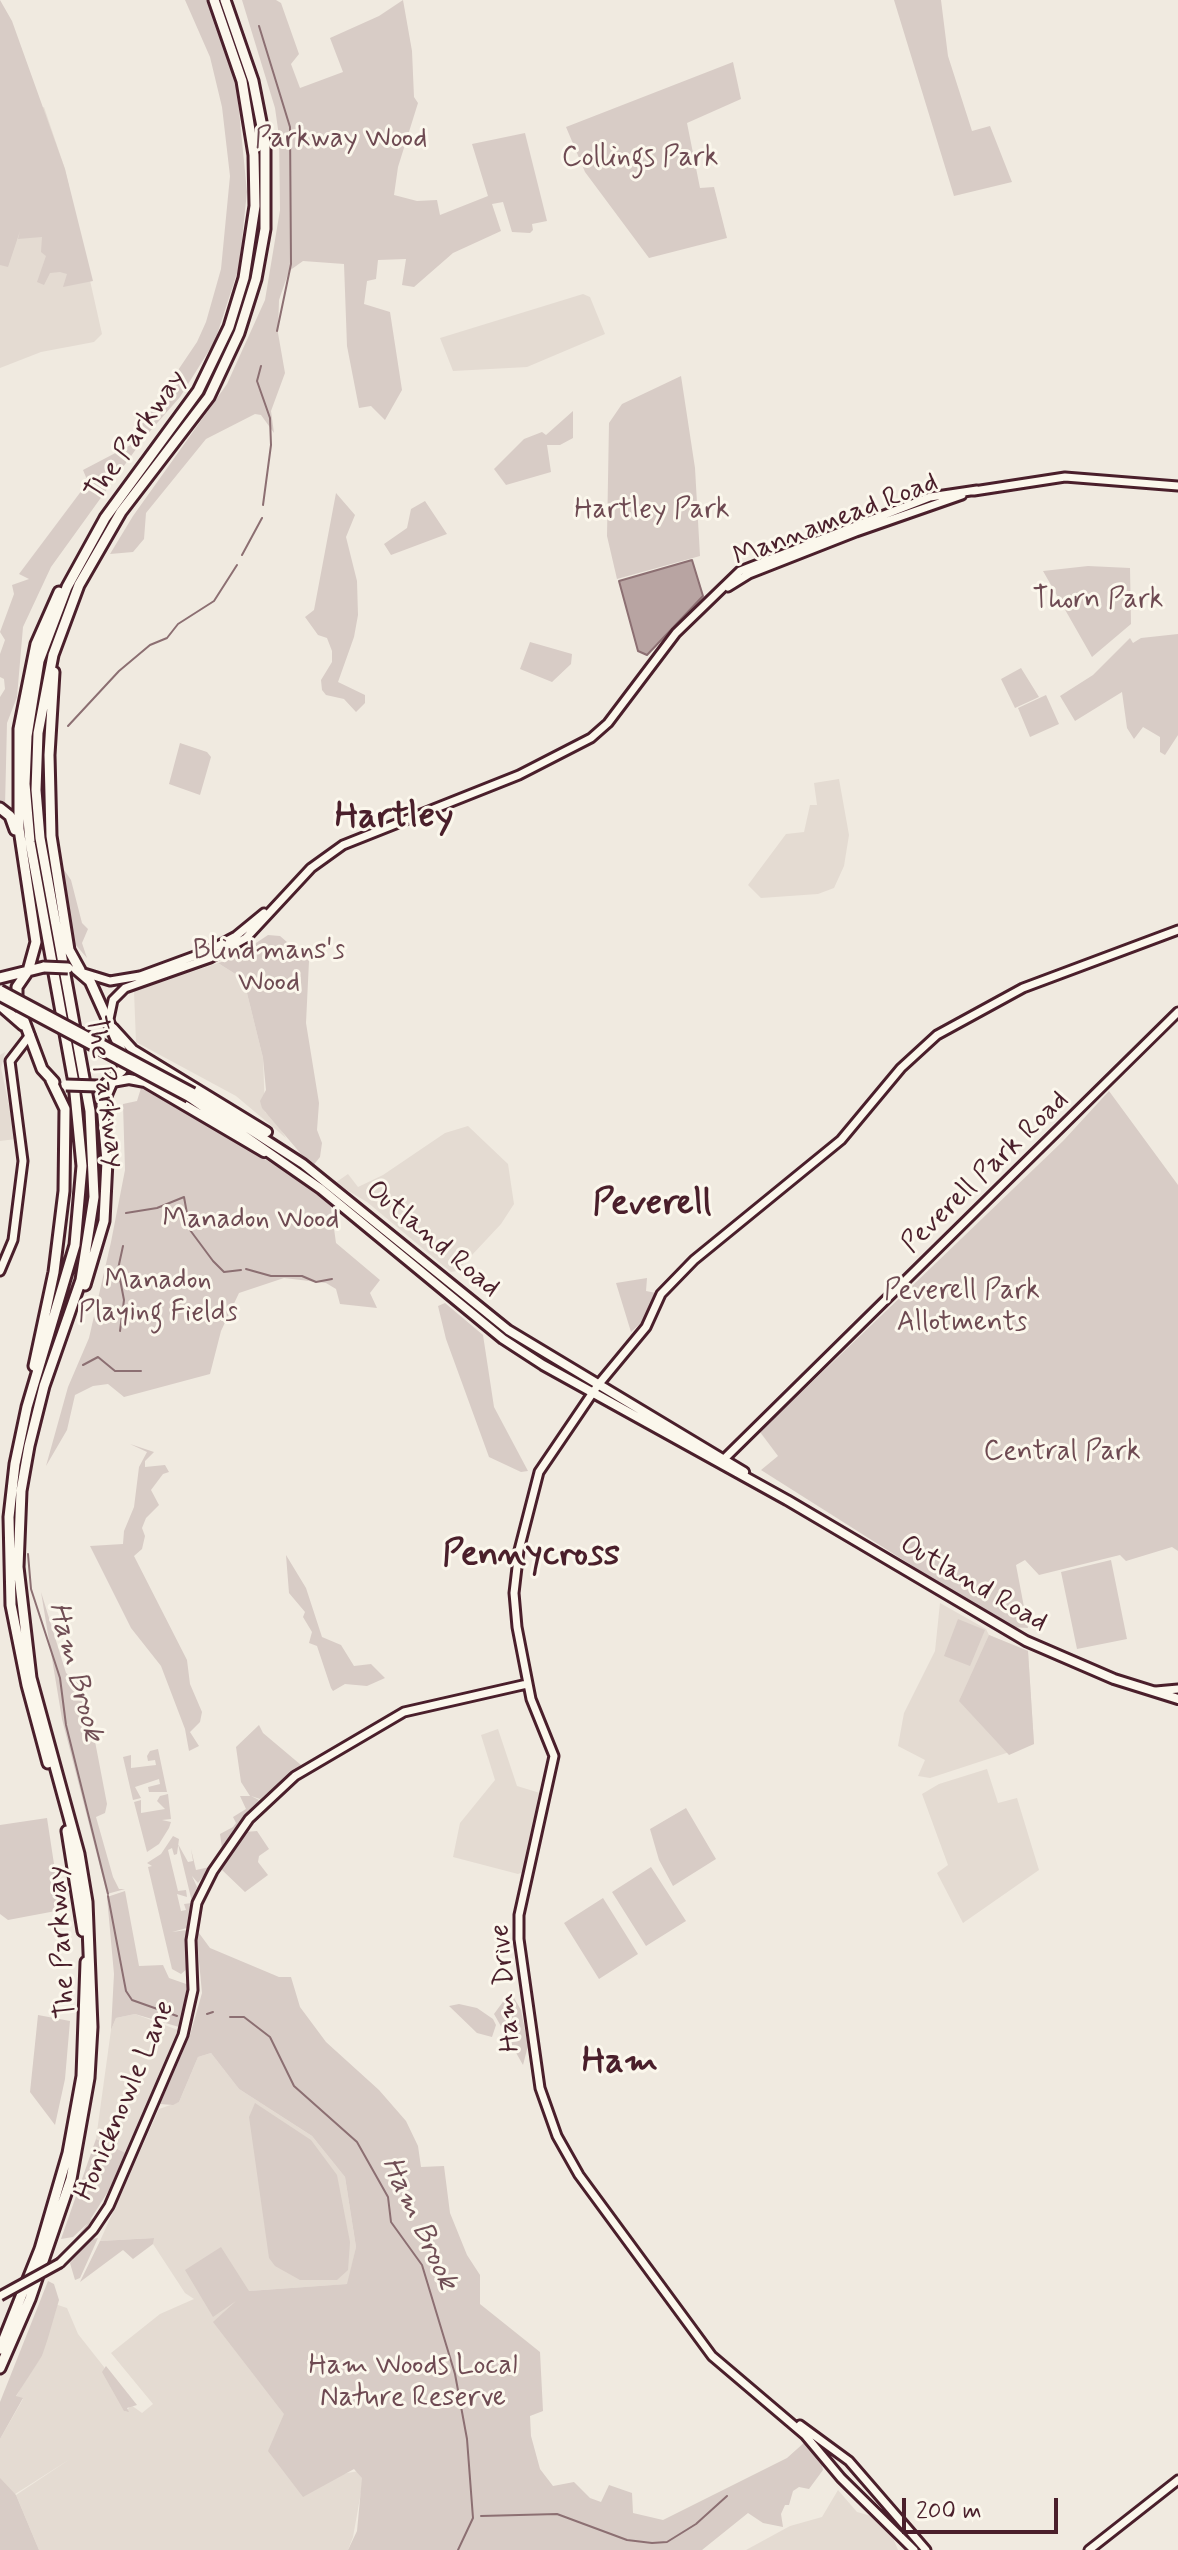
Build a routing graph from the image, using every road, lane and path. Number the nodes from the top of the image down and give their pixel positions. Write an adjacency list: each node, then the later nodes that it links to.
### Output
1 (214, 0): 4 (highway, The Parkway)
2 (225, 0): 5 (highway, The Parkway)
3 (1178, 486): 8 (street, Mannamead Road)
4 (105, 518): 7 (highway); 26 (highway, The Parkway)
5 (68, 610): 11 (highway); 24 (highway, The Parkway)
6 (0, 808): 7 (highway)
7 (23, 865): 10 (highway)
8 (279, 902): 11 (street, Mannamead Road); 16 (street, Mannamead Road)
9 (1178, 930): 25 (street, Ham Drive)
10 (28, 971): 11 (highway, bridge); 12 (highway); 17 (highway)
11 (82, 971): 16 (highway)
12 (0, 978)
13 (0, 993): 22 (main road, Outland Road, bridge)
14 (0, 1005): 17 (highway)
15 (1178, 1012): 27 (street, Peverell Park Road)
16 (110, 1023): 21 (highway); 22 (main road)
17 (29, 1033): 18 (street); 19 (highway)
18 (19, 1051): 19 (street); 23 (street)
19 (39, 1062): 20 (highway)
20 (51, 1080): 21 (highway, bridge); 26 (highway)
21 (112, 1082): 22 (main road); 24 (highway)
22 (302, 1169): 25 (main road, Outland Road)
23 (0, 1271)
24 (64, 1332): 34 (highway, The Parkway)
25 (596, 1389): 27 (main road, Outland Road); 28 (street, Ham Drive)
26 (20, 1437): 33 (highway, The Parkway)
27 (723, 1461): 30 (main road, Outland Road)
28 (527, 1684): 32 (street, Honicknowle Lane, bridge); 35 (street, Ham Drive)
29 (1178, 1689): 30 (street)
30 (1150, 1691): 31 (main road, Outland Road)
31 (1178, 1702)
32 (0, 2296)
33 (0, 2349)
34 (0, 2368)
35 (790, 2422): 37 (street, Ham Drive); 38 (street, Ham Drive)
36 (1178, 2480): 39 (street)
37 (914, 2550)
38 (926, 2550)
39 (1089, 2550)

